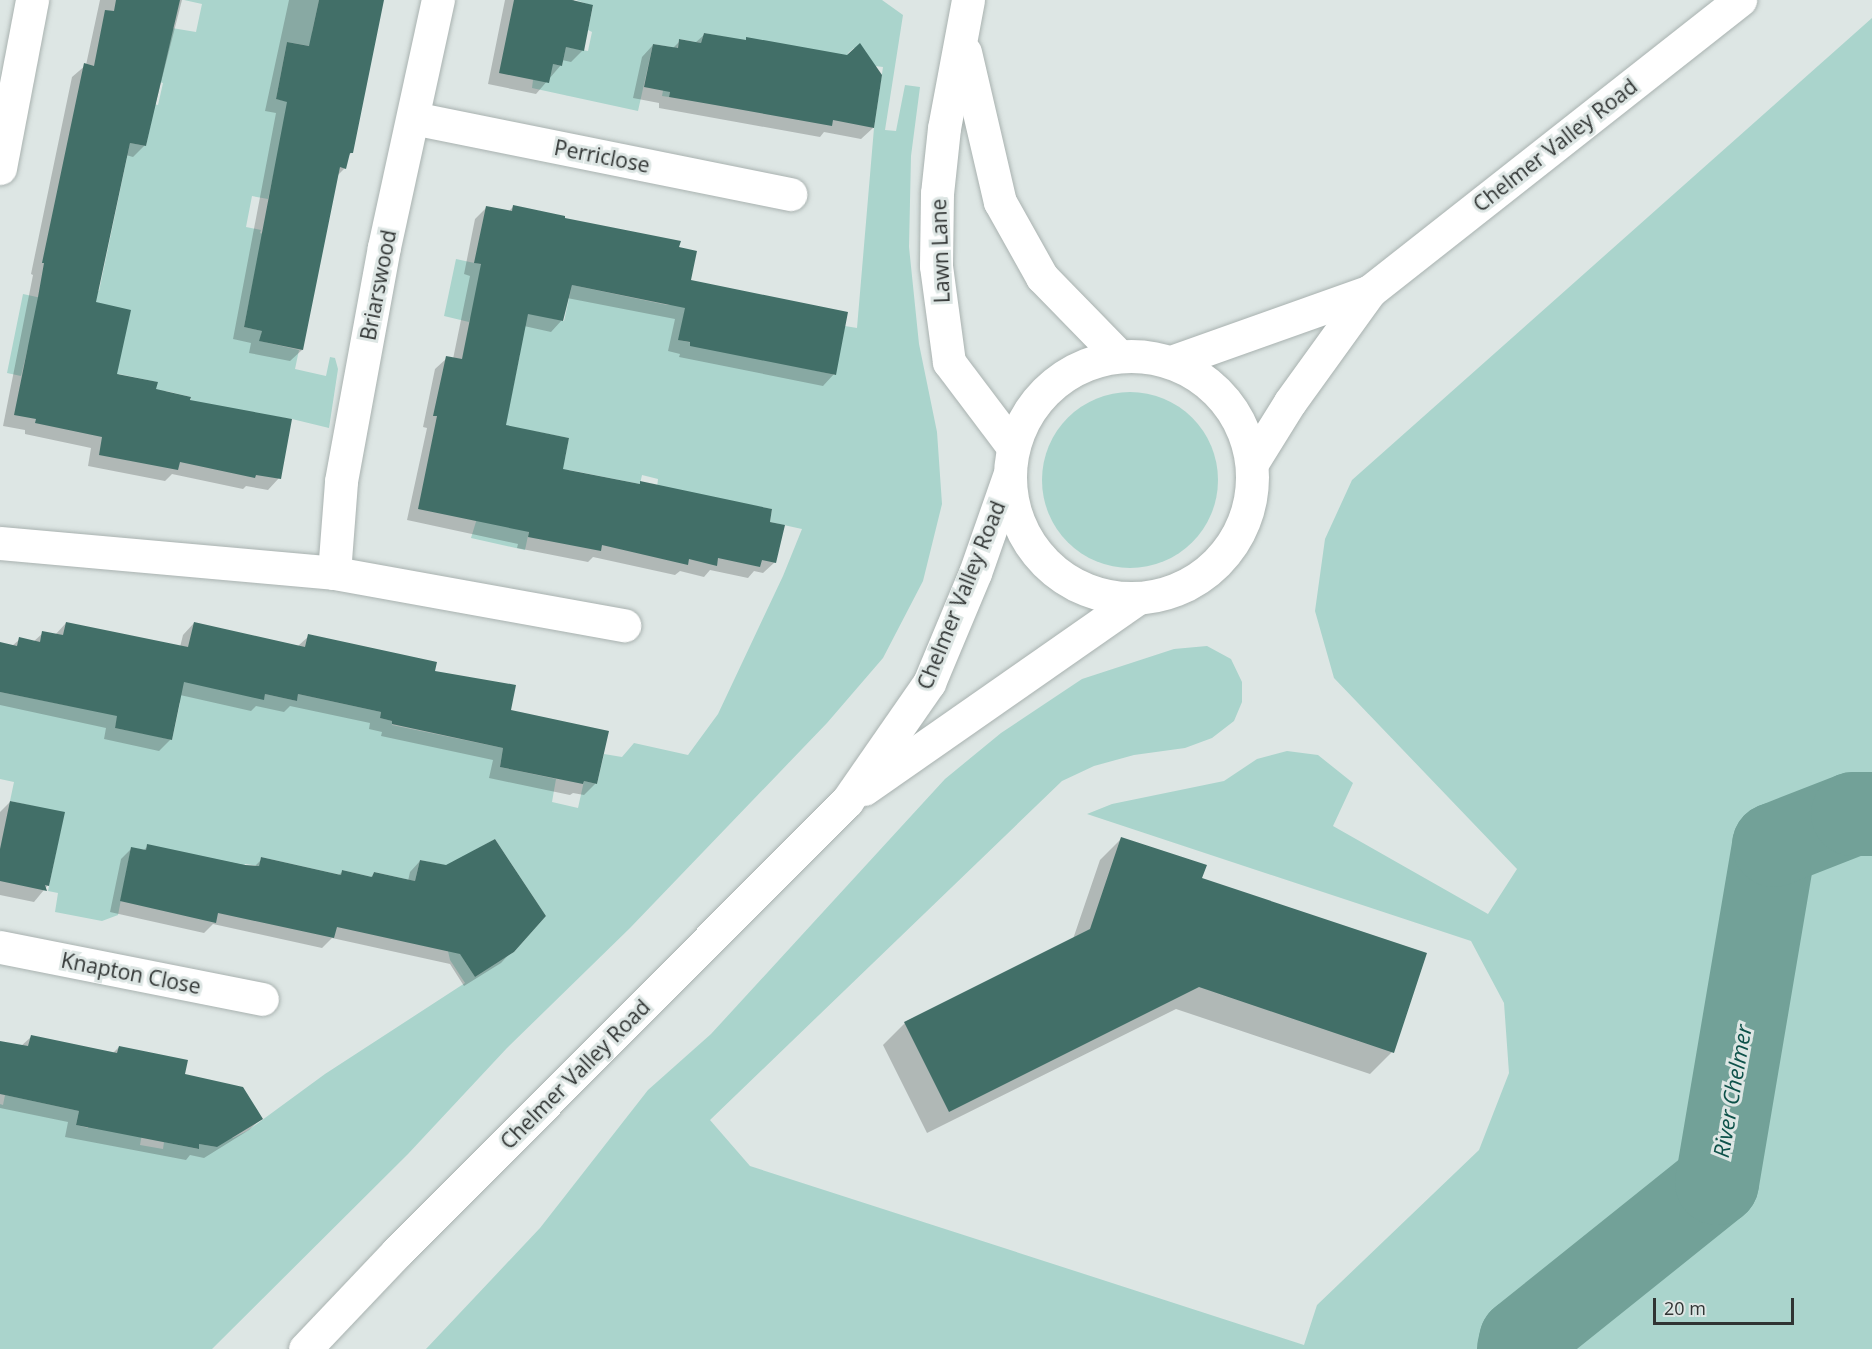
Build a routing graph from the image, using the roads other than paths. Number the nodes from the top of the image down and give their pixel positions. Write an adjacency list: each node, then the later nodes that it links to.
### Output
1 (32, 0): 6 (main road)
2 (438, 0): 7 (main road, Briarswood)
3 (968, 0): 5 (main road, Lawn Lane)
4 (1740, 0): 10 (main road, Chelmer Valley Road)
5 (962, 36): 11 (main road, Lawn Lane); 13 (main road, Lawn Lane)
6 (9, 70): 8 (main road)
7 (413, 118): 9 (main road, Perriclose); 16 (main road, Briarswood)
8 (0, 168)
9 (790, 194)
10 (1370, 291): 12 (main road, Chelmer Valley Road); 14 (main road, Chelmer Valley Road)
11 (1119, 356): 12 (main road, Chelmer Valley Road); 13 (main road, Chelmer Valley Road)
12 (1171, 362): 14 (main road)
13 (1011, 461): 17 (main road); 19 (main road, Chelmer Valley Road)
14 (1252, 464): 17 (main road)
15 (0, 543): 16 (main road)
16 (334, 573): 18 (main road)
17 (1136, 599): 19 (main road, Chelmer Valley Road)
18 (624, 625)
19 (847, 801): 22 (main road, Chelmer Valley Road)
20 (0, 947): 21 (main road, Knapton Close)
21 (262, 999)
22 (305, 1349)

